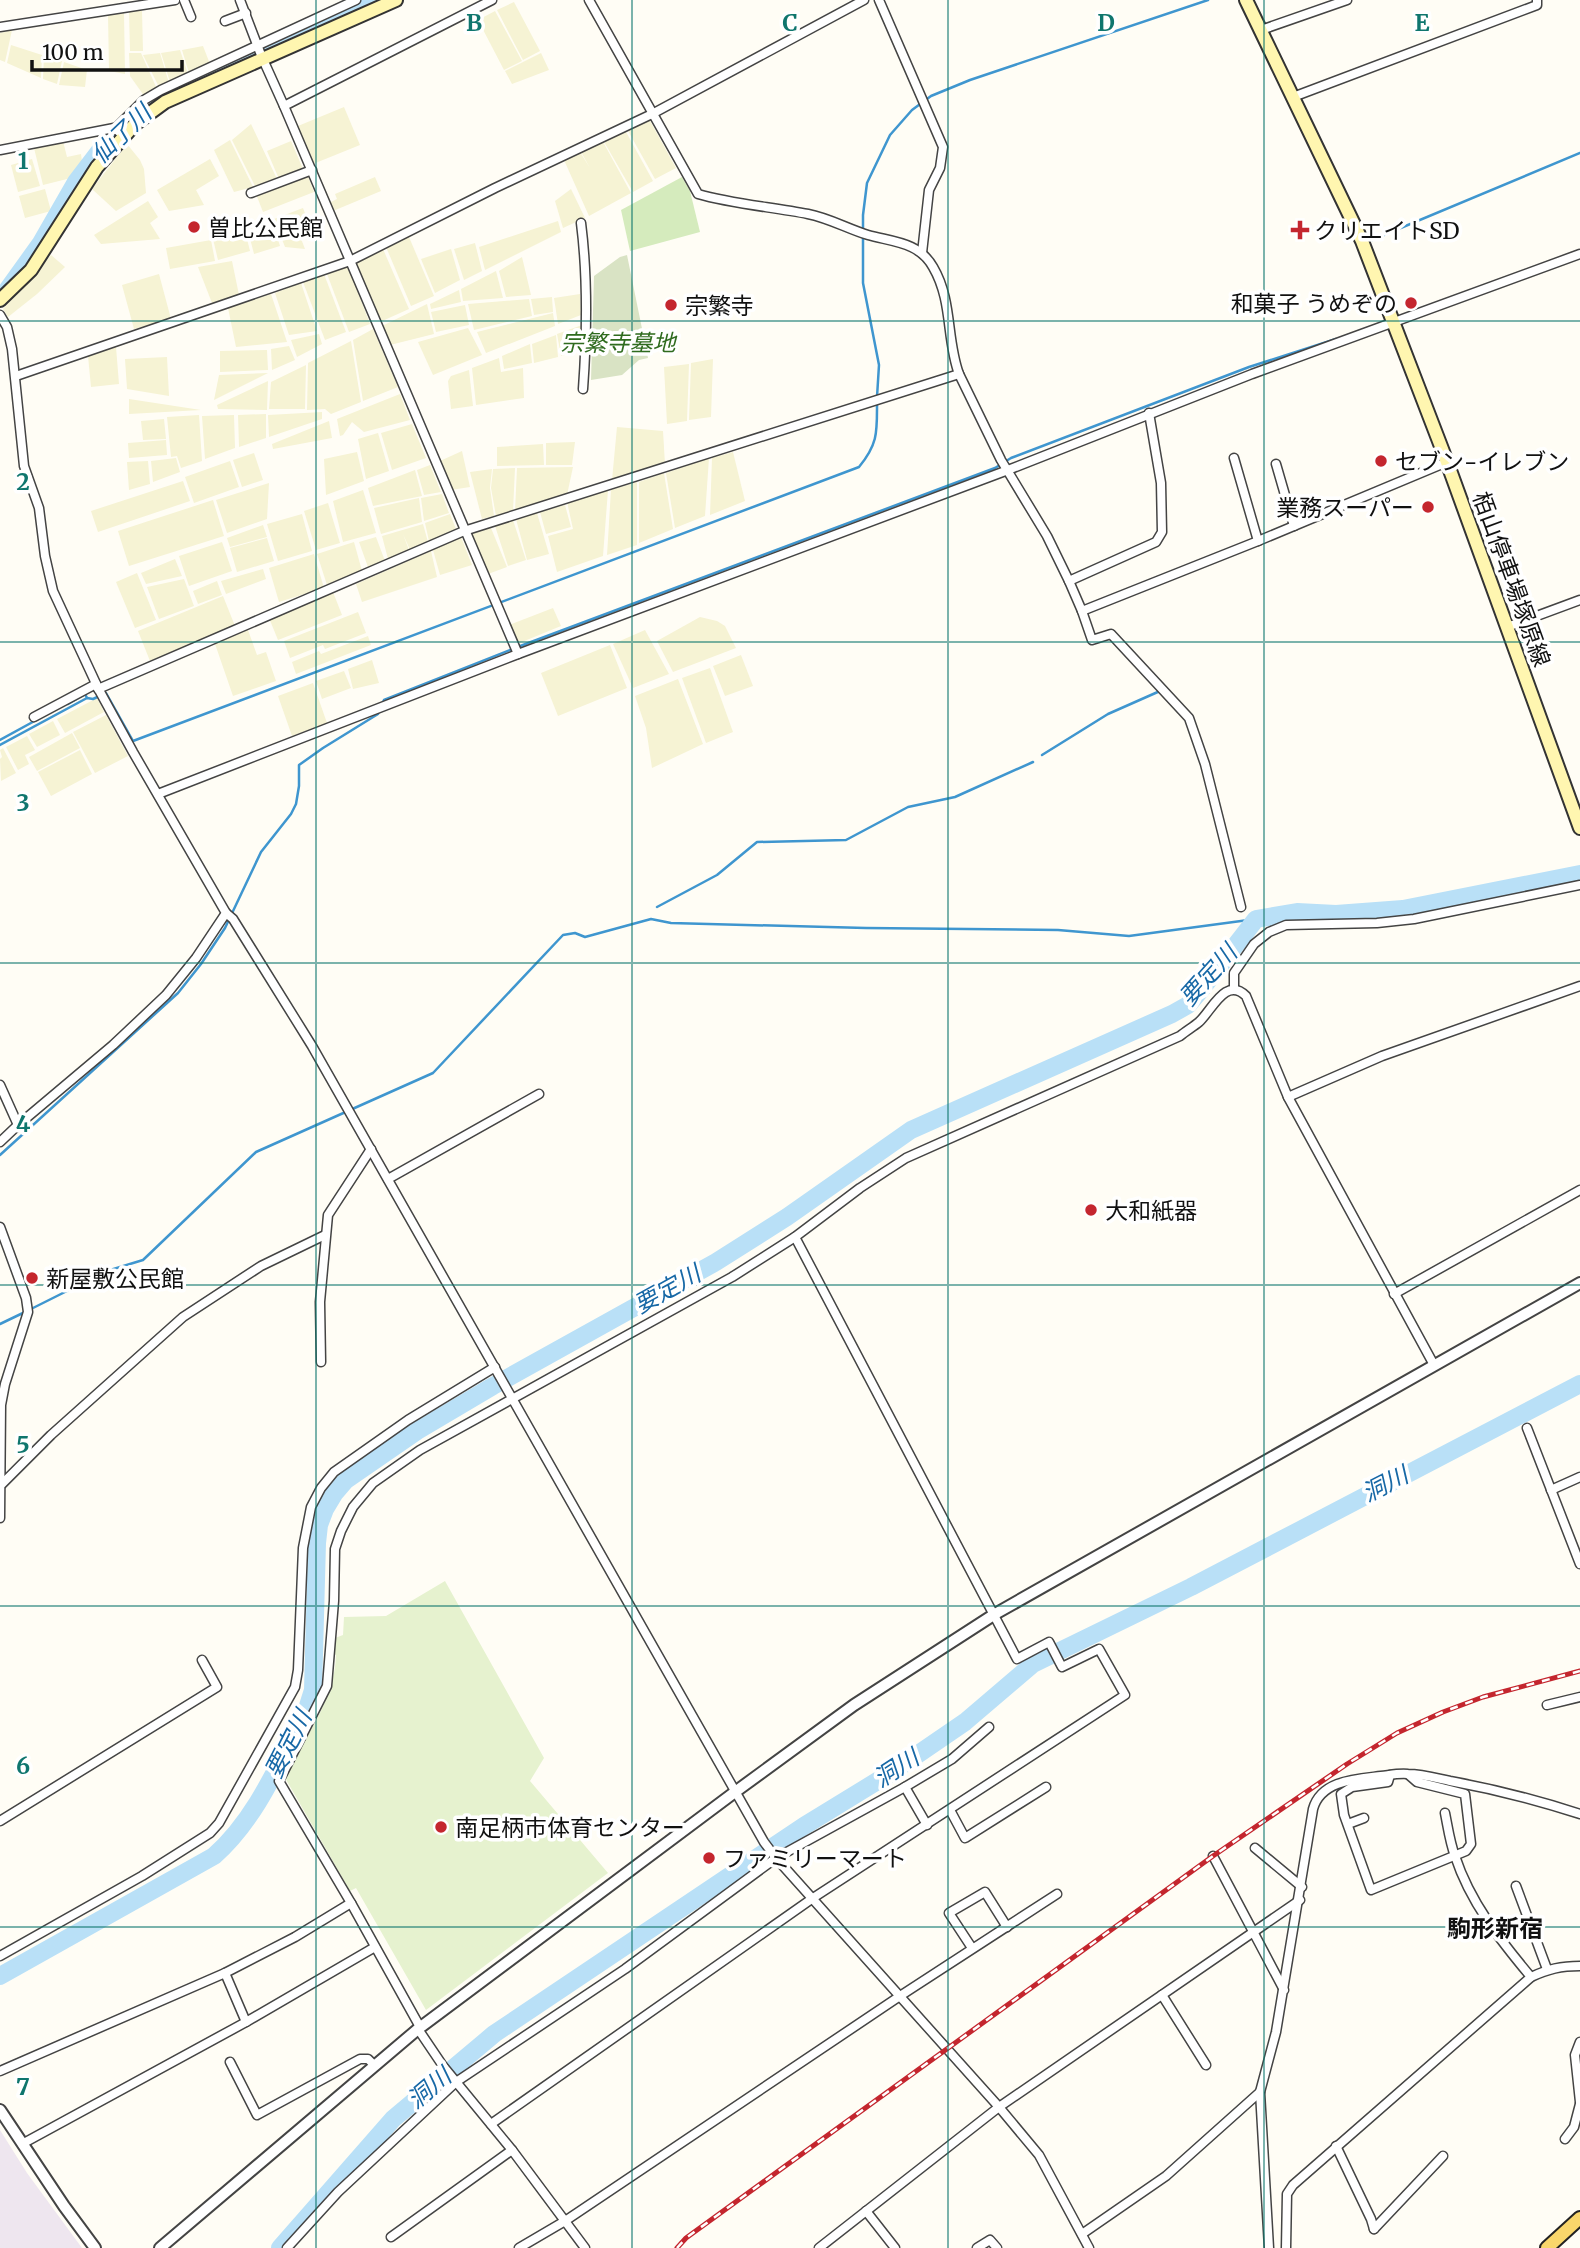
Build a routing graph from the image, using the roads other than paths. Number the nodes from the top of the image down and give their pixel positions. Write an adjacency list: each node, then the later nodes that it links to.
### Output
1 (175, 0): 16 (street)
2 (184, 0): 14 (street)
3 (240, 0): 13 (street)
4 (356, 0): 18 (street)
5 (396, 0): 19 (main road)
6 (492, 0): 21 (street)
7 (589, 0): 22 (street)
8 (863, 0): 22 (street)
9 (879, 0): 28 (street)
10 (1246, 0): 17 (main road, 栢山停車場塚原線)
11 (1347, 0): 17 (street)
12 (1537, 0): 20 (street)
13 (246, 13): 15 (street); 18 (street)
14 (191, 17)
15 (225, 21)
16 (0, 27)
17 (1261, 30): 20 (main road, 栢山停車場塚原線)
18 (257, 44): 19 (street); 23 (street)
19 (261, 57): 21 (street); 23 (main road)
20 (1293, 97): 33 (main road, 栢山停車場塚原線)
21 (284, 106): 25 (street)
22 (652, 114): 28 (street); 30 (street)
23 (119, 133): 24 (street); 31 (main road)
24 (0, 150)
25 (312, 170): 26 (street); 30 (street)
26 (251, 193)
27 (580, 223): 36 (street)
28 (922, 253): 34 (street)
29 (1580, 254): 33 (street)
30 (350, 261): 35 (street); 43 (street)
31 (0, 300)
32 (0, 315): 35 (street)
33 (1394, 320): 37 (street); 39 (main road, 栢山停車場塚原線)
34 (959, 374): 41 (street); 43 (street)
35 (16, 376): 50 (street)
36 (583, 388)
37 (1149, 413): 41 (street); 45 (street)
38 (1234, 458): 44 (street)
39 (1447, 462): 42 (street); 48 (main road, 栢山停車場塚原線)
40 (1276, 464): 42 (street)
41 (1004, 466): 45 (street); 49 (street)
42 (1294, 526): 44 (street)
43 (464, 531): 49 (street); 50 (street)
44 (1258, 541): 47 (street)
45 (1069, 581): 47 (street)
46 (1580, 600): 48 (street)
47 (1082, 611): 55 (street)
48 (1507, 627): 53 (main road, 栢山停車場塚原線)
49 (518, 654): 52 (street)
50 (98, 688): 51 (street); 52 (street)
51 (34, 717)
52 (158, 794): 56 (street)
53 (1580, 828)
54 (1580, 885): 58 (street)
55 (1241, 907)
56 (229, 915): 62 (street); 64 (street)
57 (1580, 986): 61 (street)
58 (1234, 989): 61 (street); 69 (street)
59 (0, 1085): 62 (street)
60 (539, 1094): 65 (street)
61 (1288, 1097): 71 (street)
62 (18, 1125): 63 (street)
63 (0, 1142)
64 (371, 1149): 65 (street); 68 (street)
65 (388, 1179): 74 (street)
66 (1580, 1190): 71 (street)
67 (0, 1227): 78 (street)
68 (325, 1235): 72 (street); 78 (street)
69 (795, 1237): 75 (street); 83 (street)
70 (1580, 1283): 73 (street)
71 (1394, 1294): 73 (street)
72 (321, 1362)
73 (1434, 1365): 83 (street)
74 (496, 1369): 75 (street); 114 (street)
75 (510, 1394): 92 (street); 109 (street)
76 (1527, 1428): 79 (street)
77 (1580, 1477): 79 (street)
78 (2, 1484): 80 (street)
79 (1551, 1490): 81 (street)
80 (0, 1518)
81 (1578, 1552): 82 (street)
82 (1580, 1564)
83 (995, 1614): 92 (street); 93 (street)
84 (202, 1660): 97 (street)
85 (1580, 1698): 86 (street)
86 (1547, 1705)
87 (989, 1727): 90 (street)
88 (1407, 1773): 89 (street); 95 (street); 102 (street)
89 (1390, 1775): 98 (street); 105 (street)
90 (905, 1787): 99 (street); 103 (street)
91 (1046, 1787): 93 (street)
92 (734, 1791): 103 (street); 123 (street)
93 (950, 1810): 99 (street)
94 (1445, 1814): 102 (street)
95 (1580, 1814)
96 (1364, 1818): 98 (street)
97 (0, 1821)
98 (1348, 1824): 102 (street)
99 (927, 1825): 107 (street)
100 (1255, 1848): 105 (street)
101 (1213, 1856): 111 (street)
102 (1455, 1856): 118 (street)
103 (775, 1857): 107 (street); 129 (street)
104 (1516, 1886): 116 (street)
105 (1302, 1887): 108 (street)
106 (1057, 1894): 110 (street)
107 (813, 1898): 121 (street); 134 (street)
108 (1300, 1900): 111 (street); 119 (street)
109 (351, 1903): 112 (street); 117 (street)
110 (1007, 1927): 113 (street); 113 (street)
111 (1253, 1931): 119 (street); 120 (street)
112 (375, 1947): 122 (street); 123 (street)
113 (972, 1948): 121 (street)
114 (0, 1956)
115 (1580, 1966): 116 (street)
116 (1547, 1969): 118 (street)
117 (225, 1973): 122 (street); 128 (street)
118 (1531, 1977): 137 (street)
119 (1284, 1990): 130 (street)
120 (1162, 1995): 127 (street); 132 (street)
121 (900, 1996): 132 (street); 142 (street)
122 (246, 2022): 136 (street)
123 (419, 2028): 126 (street); 129 (street)
124 (1580, 2042): 131 (street)
125 (230, 2062): 126 (street)
126 (374, 2065): 146 (street)
127 (1206, 2065)
128 (0, 2071)
129 (455, 2080): 134 (street); 147 (street)
130 (1259, 2092): 143 (street); 155 (street)
131 (1580, 2103): 135 (street)
132 (999, 2107): 140 (street); 143 (street)
133 (0, 2110): 136 (street)
134 (491, 2124): 138 (street)
135 (1565, 2139)
136 (22, 2144): 145 (street)
137 (1336, 2146): 139 (street); 156 (street)
138 (512, 2150): 142 (street); 144 (street)
139 (1443, 2156)
140 (866, 2211): 150 (street); 151 (street)
141 (1580, 2218): 157 (main road)
142 (565, 2221): 148 (street); 149 (street)
143 (1082, 2234): 154 (street)
144 (391, 2237)
145 (95, 2248)
146 (160, 2248)
147 (287, 2248)
148 (519, 2248)
149 (585, 2248)
150 (819, 2248)
151 (895, 2248)
152 (977, 2248): 153 (street)
153 (997, 2248)
154 (1089, 2248)
155 (1269, 2248)
156 (1286, 2248)
157 (1548, 2248)

